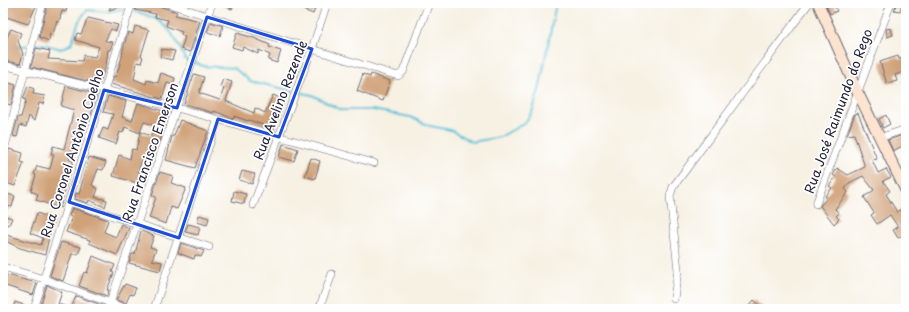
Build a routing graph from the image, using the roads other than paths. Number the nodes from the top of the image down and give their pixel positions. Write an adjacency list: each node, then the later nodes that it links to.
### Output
1 (43, 3): 13 (street)
2 (132, 3): 14 (street, Rua Coronel Antônio Coelho)
3 (166, 3): 10 (street)
4 (212, 3): 10 (street, Rua Francisco Emerson)
5 (327, 3): 11 (street, Rua Avelino Rezende)
6 (429, 3): 11 (street)
7 (809, 3): 33 (street)
8 (818, 3): 15 (main road)
9 (891, 3): 15 (street, Rua José Raimundo do Rego)
10 (207, 17): 11 (street); 16 (street, Rua Francisco Emerson)
11 (312, 50): 19 (street, Rua Avelino Rezende)
12 (3, 65): 13 (street)
13 (25, 70): 14 (street); 21 (street)
14 (104, 90): 16 (street); 24 (street, Rua Coronel Antônio Coelho)
15 (857, 91): 20 (main road); 25 (street, Rua José Raimundo do Rego)
16 (177, 108): 17 (street); 27 (street, Rua Francisco Emerson)
17 (218, 119): 19 (street); 28 (street)
18 (906, 129): 20 (street)
19 (279, 137): 22 (street); 26 (street, Rua Avelino Rezende)
20 (879, 138): 23 (main road)
21 (3, 154)
22 (374, 163)
23 (906, 192)
24 (69, 202): 27 (street); 32 (street, Rua Coronel Antônio Coelho)
25 (816, 204)
26 (254, 205)
27 (139, 224): 28 (street); 34 (street, Rua Francisco Emerson)
28 (179, 238): 29 (street); 37 (street)
29 (209, 247)
30 (3, 267): 32 (street)
31 (332, 274): 38 (street)
32 (44, 279): 34 (street); 35 (street, Rua Coronel Antônio Coelho)
33 (674, 299)
34 (110, 306): 36 (street)
35 (34, 309)
36 (127, 309)
37 (154, 309)
38 (319, 309)

